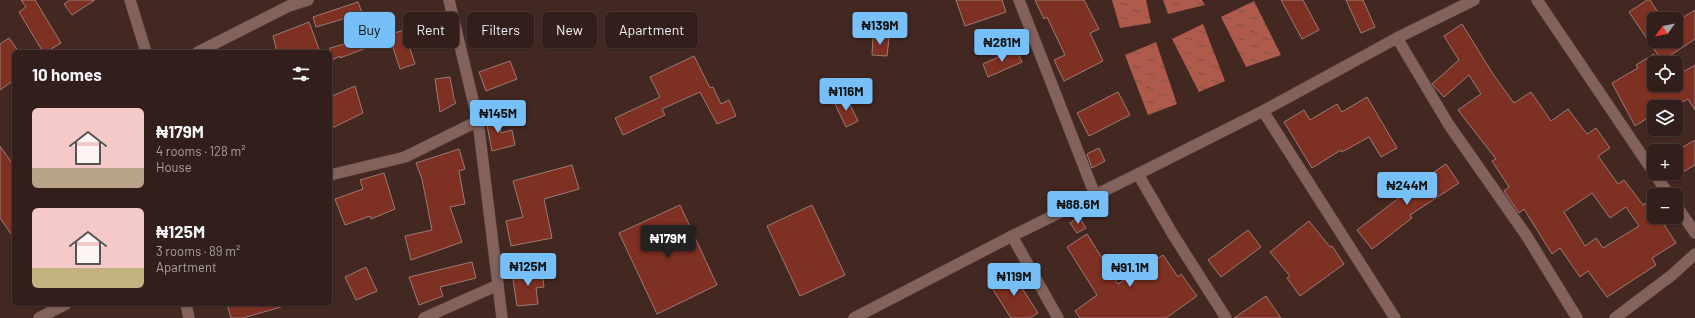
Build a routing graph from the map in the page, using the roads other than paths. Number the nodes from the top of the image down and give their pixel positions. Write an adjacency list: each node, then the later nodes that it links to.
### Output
1 (130, 0): 8 (street)
2 (308, 0): 9 (street)
3 (449, 0): 11 (street)
4 (1019, 0): 15 (street)
5 (1474, 0): 7 (street)
6 (1536, 0): 12 (street)
7 (1397, 38): 10 (street); 31 (street)
8 (145, 50)
9 (202, 50)
10 (1263, 111): 13 (street); 30 (street)
11 (478, 121): 14 (street); 20 (street)
12 (1647, 163)
13 (1138, 174): 15 (street); 29 (street)
14 (332, 175)
15 (1096, 195): 18 (street)
16 (1683, 215): 17 (street)
17 (1695, 233)
18 (1012, 236): 27 (street); 28 (street)
19 (1695, 254): 32 (street)
20 (498, 285): 25 (street); 26 (street)
21 (62, 306): 23 (street)
22 (186, 306): 24 (street)
23 (39, 318)
24 (189, 318)
25 (424, 318)
26 (502, 318)
27 (854, 318)
28 (1058, 318)
29 (1226, 318)
30 (1395, 318)
31 (1577, 318)
32 (1615, 318)

